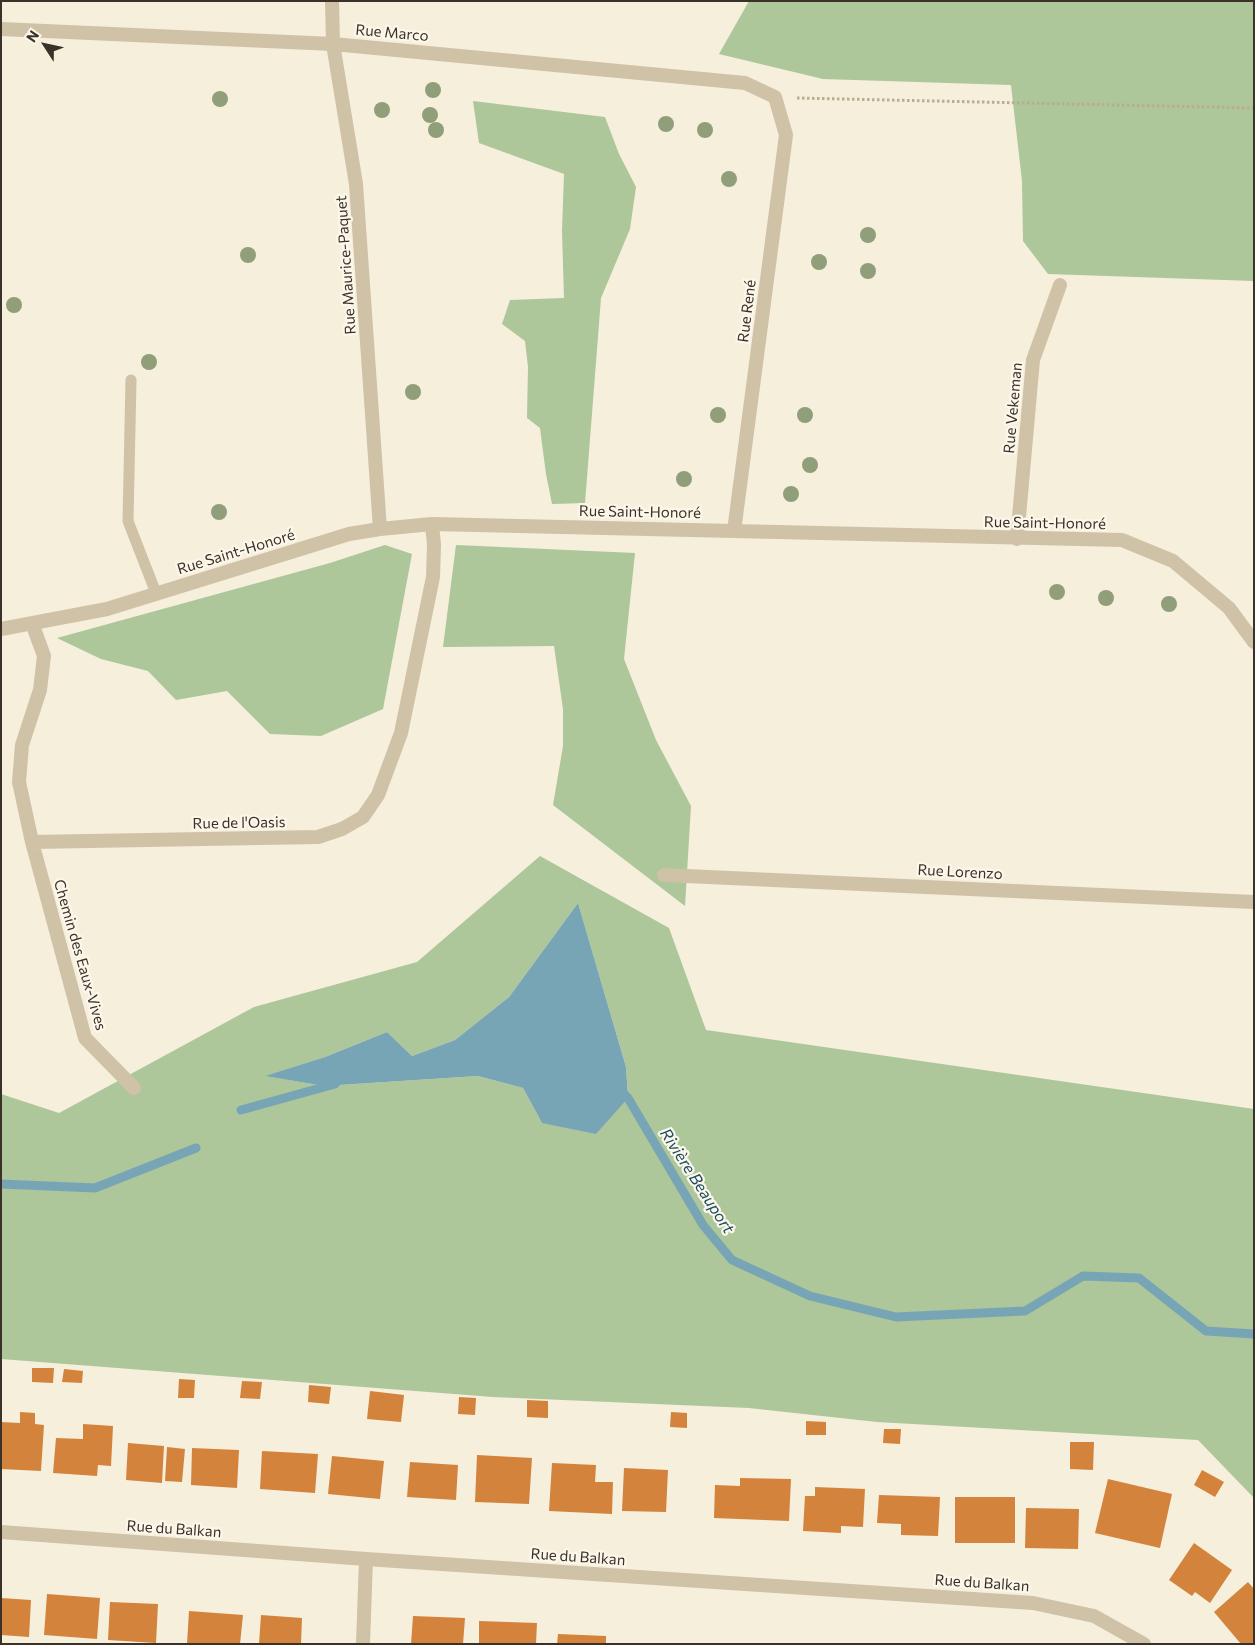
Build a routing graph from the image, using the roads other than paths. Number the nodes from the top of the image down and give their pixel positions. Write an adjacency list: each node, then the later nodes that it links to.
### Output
1 (332, 1): 3 (street, Rue Maurice-Paquet)
2 (1, 29): 3 (street, Rue Marco)
3 (333, 44): 4 (street, Rue Marco); 8 (street, Rue Maurice-Paquet)
4 (775, 97): 9 (street, Rue René)
5 (1060, 285): 10 (street, Rue Vekeman)
6 (131, 380): 11 (lane)
7 (432, 524): 8 (street, Rue Saint-Honoré); 9 (street, Rue Saint-Honoré); 15 (street, Rue de l'Oasis)
8 (380, 529): 11 (street, Rue Saint-Honoré)
9 (734, 531): 10 (street, Rue Saint-Honoré)
10 (1017, 539): 14 (street, Rue Saint-Honoré)
11 (156, 594): 12 (street, Rue Saint-Honoré)
12 (32, 623): 13 (street, Rue Saint-Honoré); 15 (street)
13 (1, 629)
14 (1254, 642)
15 (32, 842): 18 (street, Chemin des Eaux-Vives)
16 (664, 875): 17 (street, Rue Lorenzo)
17 (1254, 902)
18 (134, 1088)
19 (1, 1532): 20 (street, Rue du Balkan)
20 (366, 1559): 21 (street); 22 (street, Rue du Balkan)
21 (363, 1644)
22 (1144, 1644)

